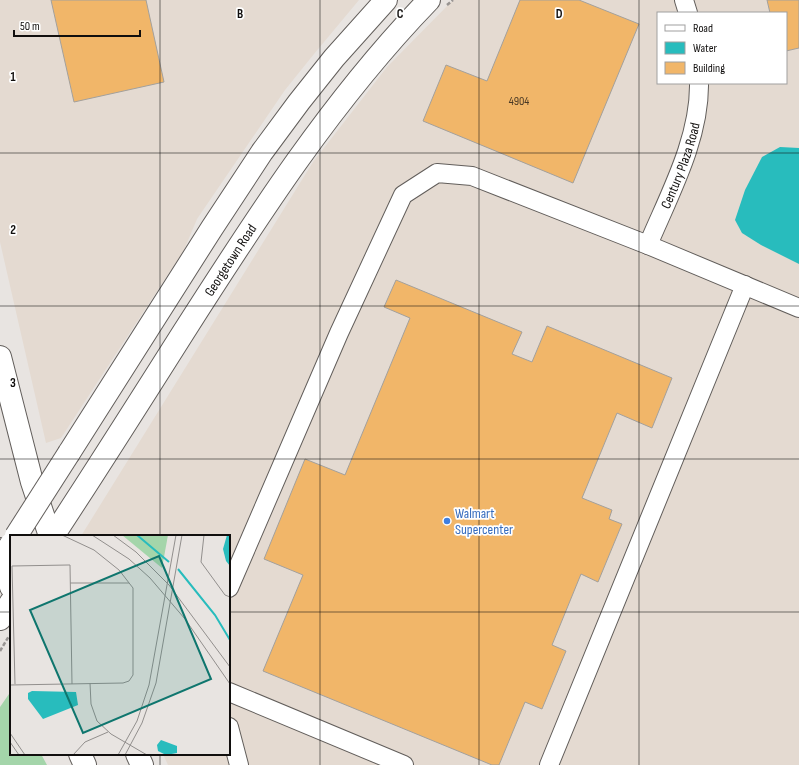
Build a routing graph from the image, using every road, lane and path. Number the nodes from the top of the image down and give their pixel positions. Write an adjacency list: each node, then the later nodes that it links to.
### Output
1 (386, 0): 10 (main road, bridge)
2 (429, 0): 12 (main road, Georgetown Road)
3 (684, 0): 4 (street)
4 (688, 12)
5 (699, 84): 6 (street, Century Plaza Road)
6 (648, 245): 7 (street); 17 (street)
7 (745, 285): 8 (street); 30 (street)
8 (799, 308)
9 (0, 357): 11 (main road)
10 (17, 535)
11 (52, 535)
12 (53, 535)
13 (10, 546): 15 (main road, bridge)
14 (0, 549): 16 (main road)
15 (0, 561)
16 (10, 584)
17 (230, 586)
18 (10, 604): 19 (main road)
19 (0, 619)
20 (10, 636): 21 (path)
21 (0, 651)
22 (230, 692): 29 (street)
23 (230, 731): 28 (street)
24 (80, 755): 26 (main road)
25 (137, 755): 27 (main road)
26 (85, 765)
27 (142, 765)
28 (239, 765)
29 (404, 765)
30 (549, 765)

